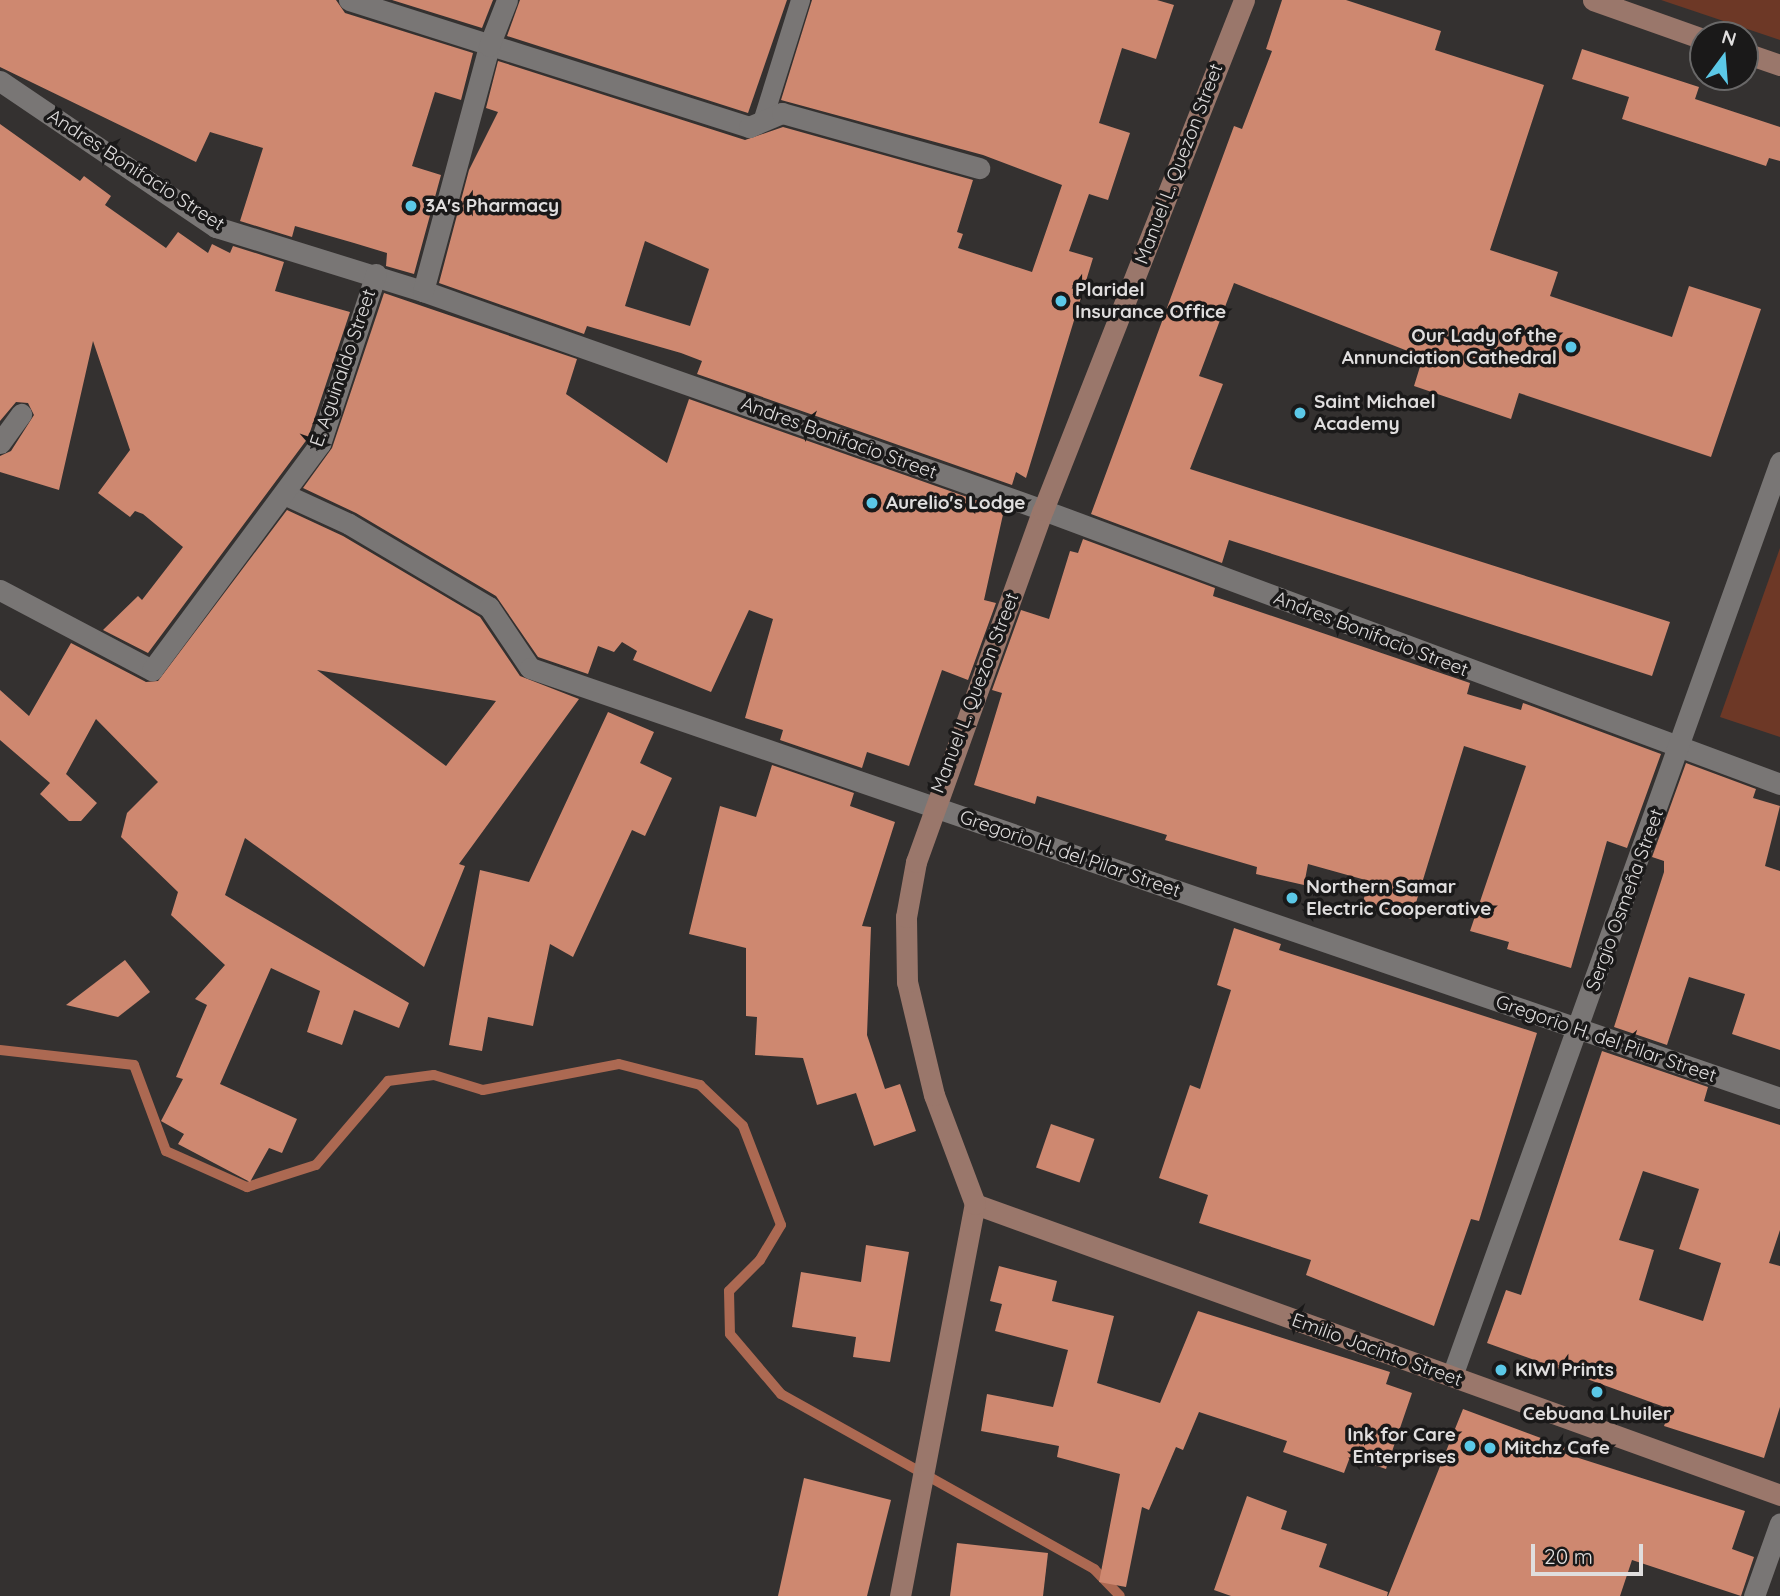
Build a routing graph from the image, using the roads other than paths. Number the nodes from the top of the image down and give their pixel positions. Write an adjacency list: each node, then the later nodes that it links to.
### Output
1 (349, 0): 7 (street)
2 (507, 0): 7 (street)
3 (800, 0): 11 (lane)
4 (1244, 0): 19 (main road, Manuel L. Quezon Street)
5 (1592, 0): 6 (main road)
6 (1689, 33)
7 (489, 46): 11 (street); 14 (street)
8 (1759, 58): 9 (main road)
9 (1780, 65)
10 (0, 81): 13 (street, Andres Bonifacio Street)
11 (763, 118): 12 (street)
12 (979, 168)
13 (376, 274): 14 (street, Andres Bonifacio Street); 18 (street, E. Aguinaldo Street)
14 (423, 291): 19 (street, Andres Bonifacio Street)
15 (21, 414): 16 (street)
16 (0, 443)
17 (1780, 462): 21 (street, Sergio Osmeña Street)
18 (286, 495): 20 (street, E. Aguinaldo Street); 23 (street, Gregorio H. del Pilar Street)
19 (1043, 510): 21 (street, Andres Bonifacio Street); 23 (main road, Manuel L. Quezon Street)
20 (0, 590)
21 (1679, 750): 22 (street, Andres Bonifacio Street); 24 (street, Sergio Osmeña Street)
22 (1780, 784)
23 (932, 806): 24 (street, Gregorio H. del Pilar Street); 26 (main road, Manuel L. Quezon Street)
24 (1578, 1031): 25 (street, Gregorio H. del Pilar Street); 27 (street, Sergio Osmeña Street)
25 (1780, 1098)
26 (975, 1204): 27 (main road, Emilio Jacinto Street); 30 (main road)
27 (1452, 1376): 28 (main road, Emilio Jacinto Street)
28 (1780, 1495)
29 (1780, 1523): 31 (street)
30 (900, 1596)
31 (1754, 1596)

